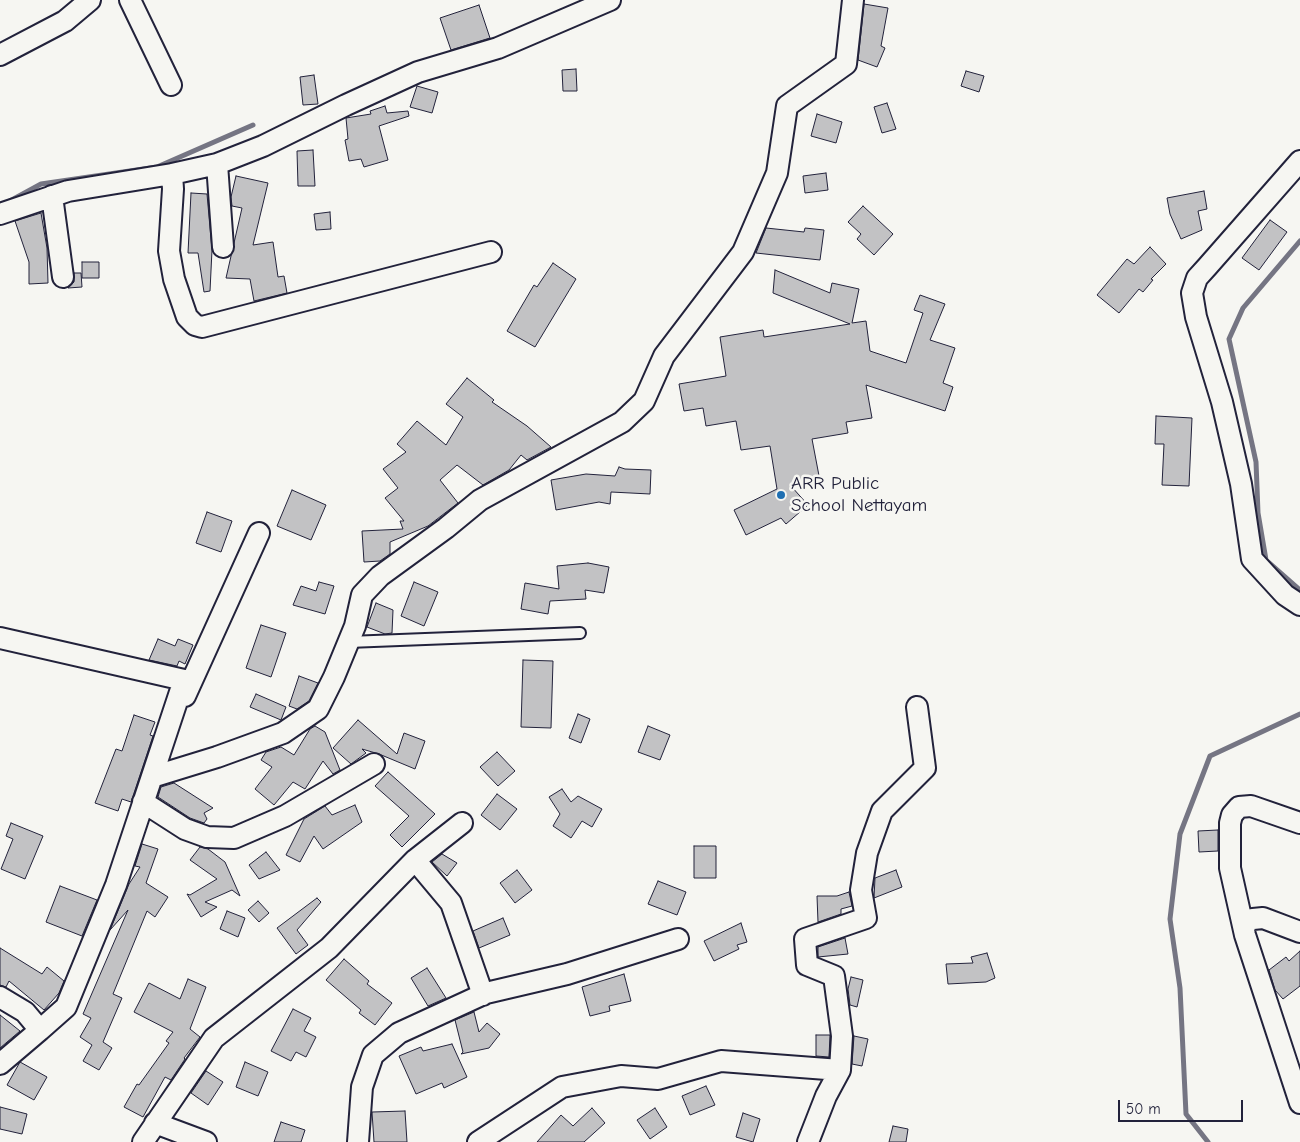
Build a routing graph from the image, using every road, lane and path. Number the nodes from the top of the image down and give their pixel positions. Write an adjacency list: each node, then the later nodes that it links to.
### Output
1 (90, 0): 5 (street)
2 (130, 0): 6 (street)
3 (610, 0): 8 (street)
4 (854, 0): 19 (street)
5 (0, 55)
6 (171, 86)
7 (1300, 161): 16 (street)
8 (217, 164): 9 (street); 12 (street)
9 (172, 174): 10 (street); 13 (street)
10 (52, 196): 11 (street); 14 (street)
11 (0, 214)
12 (223, 247)
13 (491, 252)
14 (63, 277)
15 (259, 533): 21 (street)
16 (1300, 605)
17 (580, 633): 19 (lane)
18 (0, 638): 21 (street)
19 (348, 642): 23 (street)
20 (917, 707): 35 (street)
21 (161, 748): 23 (street)
22 (374, 764): 24 (street)
23 (152, 777): 24 (street)
24 (143, 802): 33 (street)
25 (462, 823): 27 (street)
26 (1300, 823): 28 (street)
27 (415, 860): 31 (street); 37 (street)
28 (1243, 924): 29 (street); 36 (street)
29 (1300, 932)
30 (678, 939): 31 (street)
31 (483, 995): 40 (street)
32 (0, 997): 33 (street)
33 (40, 1030): 34 (street)
34 (0, 1064)
35 (840, 1070): 41 (street); 42 (street)
36 (1300, 1103)
37 (155, 1123): 38 (street); 39 (street)
38 (143, 1142)
39 (206, 1142)
40 (358, 1142)
41 (478, 1142)
42 (808, 1142)

